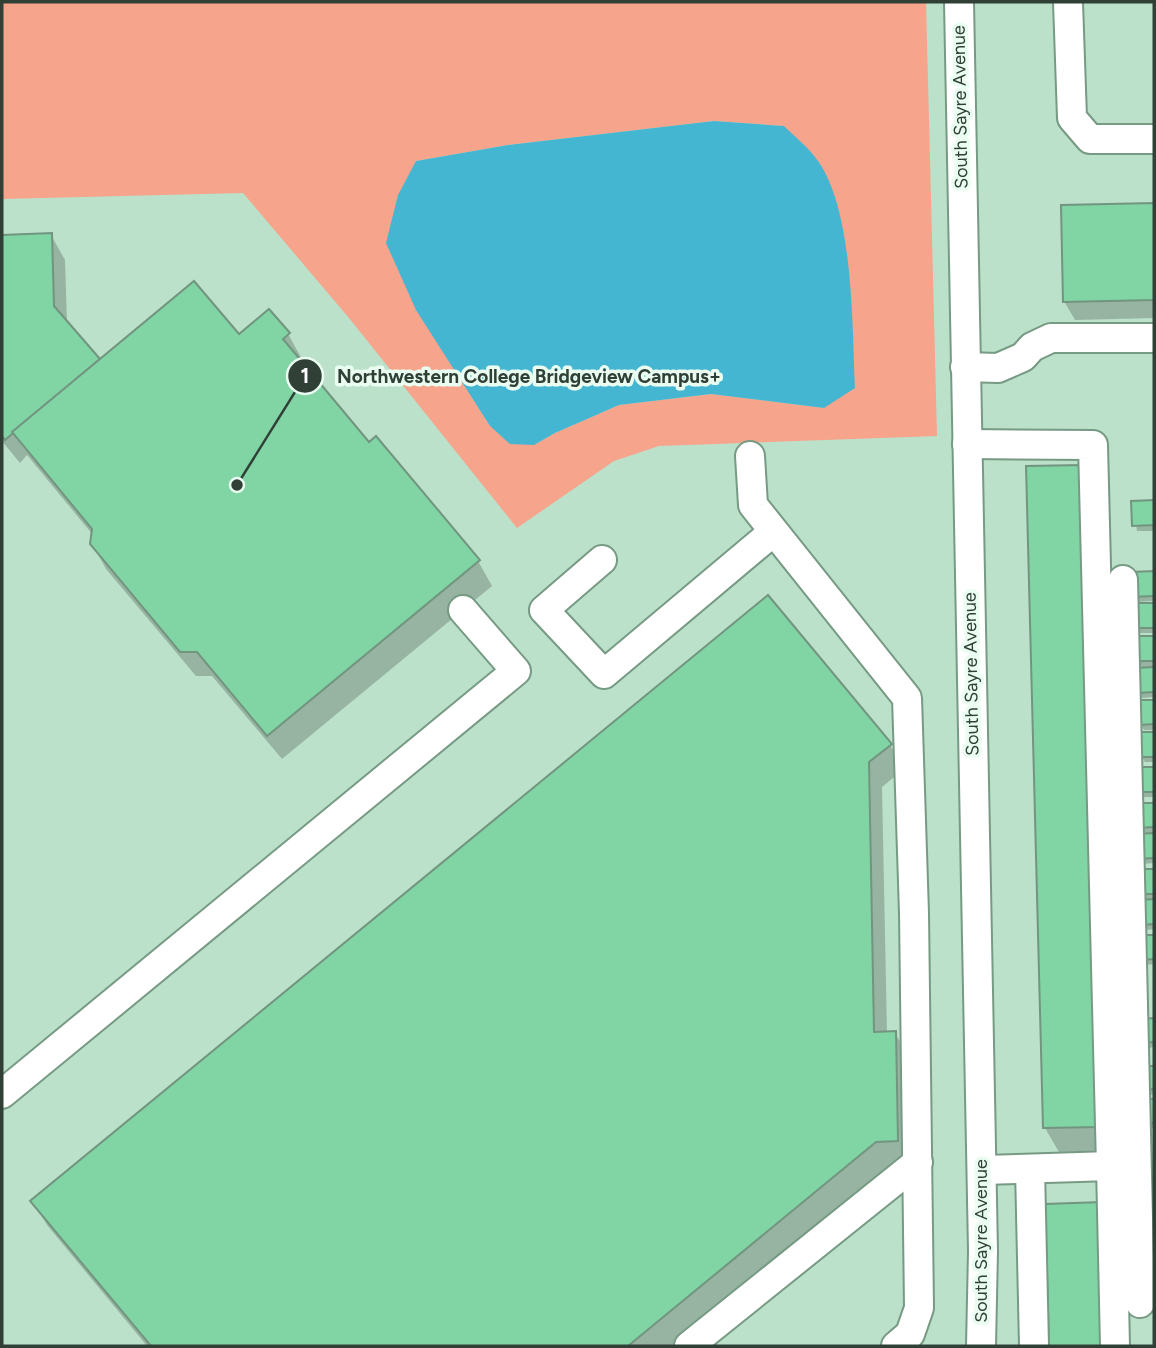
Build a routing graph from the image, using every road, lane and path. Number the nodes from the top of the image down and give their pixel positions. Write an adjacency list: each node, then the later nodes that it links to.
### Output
1 (959, 2): 5 (street, South Sayre Avenue)
2 (1068, 2): 3 (street)
3 (1154, 139)
4 (1154, 338): 5 (street)
5 (965, 367): 6 (street, South Sayre Avenue)
6 (967, 444): 15 (street); 16 (street, South Sayre Avenue)
7 (750, 456): 8 (street)
8 (773, 532): 9 (street); 13 (street)
9 (602, 559)
10 (1123, 580): 15 (street)
11 (463, 610): 12 (street)
12 (2, 1094)
13 (918, 1162): 18 (street); 19 (street)
14 (1030, 1168): 15 (street); 16 (street); 21 (street)
15 (1134, 1169): 17 (street); 22 (street)
16 (982, 1170): 20 (street, South Sayre Avenue)
17 (1140, 1303)
18 (689, 1346)
19 (896, 1346)
20 (981, 1346)
21 (1034, 1346)
22 (1115, 1346)

